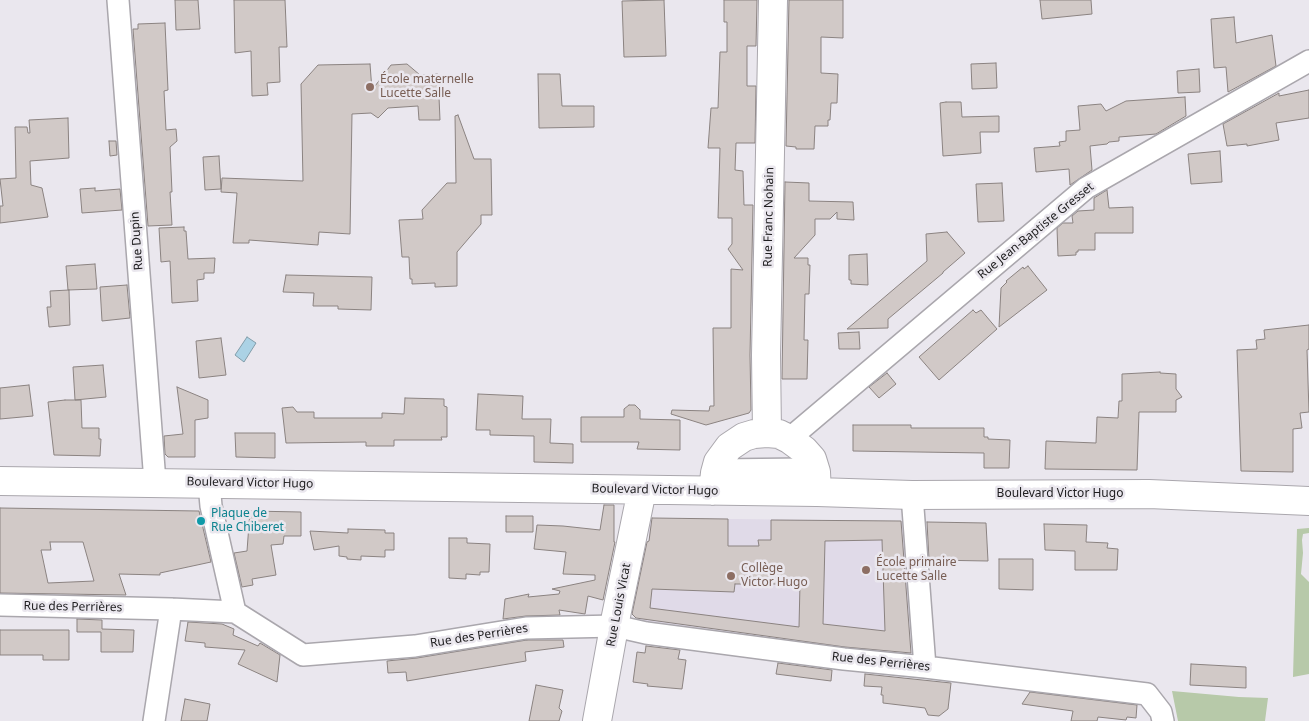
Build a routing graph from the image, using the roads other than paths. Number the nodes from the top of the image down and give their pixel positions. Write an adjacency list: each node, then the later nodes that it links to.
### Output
1 (118, 0): 7 (street, Rue Dupin)
2 (773, 0): 4 (street, Rue Franc Nohain)
3 (1309, 61): 4 (street, Rue Jean-Baptiste Gresset)
4 (778, 436): 6 (street); 9 (street)
5 (0, 481): 7 (street, Boulevard Victor Hugo)
6 (715, 481): 9 (street, Boulevard Victor Hugo); 10 (street, Boulevard Victor Hugo)
7 (156, 482): 8 (street, Boulevard Victor Hugo)
8 (209, 482): 10 (street, Boulevard Victor Hugo); 15 (street)
9 (816, 482): 11 (street, Boulevard Victor Hugo)
10 (642, 490): 16 (street, Rue Louis Vicat)
11 (912, 496): 12 (street, Boulevard Victor Hugo); 17 (street)
12 (1309, 501)
13 (0, 605): 14 (street, Rue des Perrières)
14 (171, 609): 15 (street, Rue des Perrières); 18 (street)
15 (235, 612): 16 (street, Rue des Perrières)
16 (615, 626): 17 (street, Rue des Perrières); 19 (street, Rue Louis Vicat)
17 (924, 667): 20 (street, Rue des Perrières)
18 (154, 721)
19 (597, 721)
20 (1163, 721)

